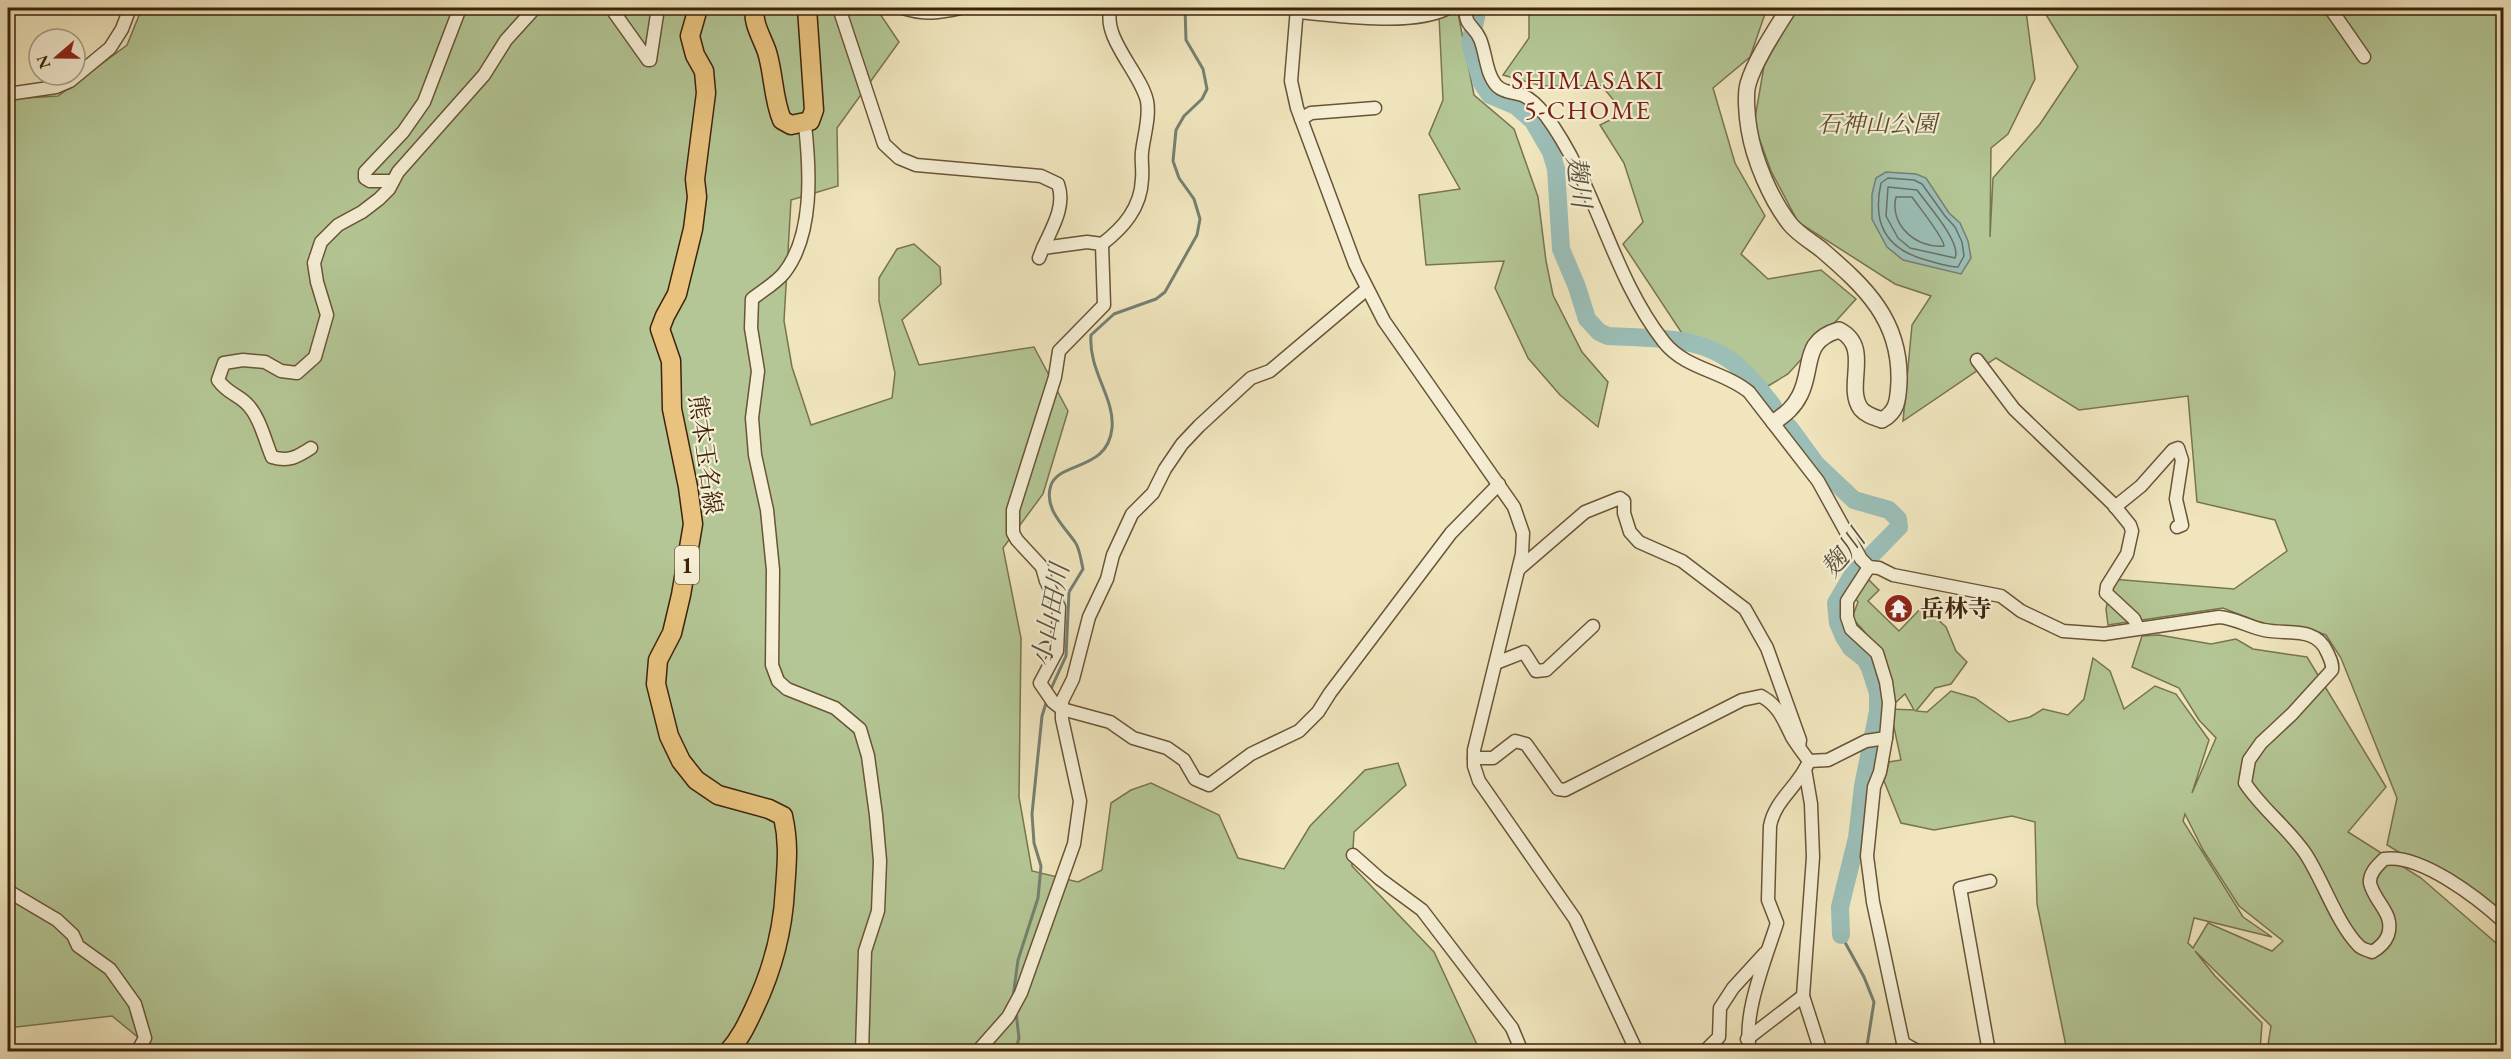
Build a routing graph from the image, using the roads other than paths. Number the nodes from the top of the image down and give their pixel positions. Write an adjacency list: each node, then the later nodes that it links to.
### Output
1 (130, 8): 20 (street)
2 (460, 8): 24 (street)
3 (535, 8): 24 (street)
4 (611, 8): 5 (street)
5 (658, 8)
6 (698, 8): 52 (main road, 熊本玉名線 / 1)
7 (755, 8): 23 (main road)
8 (807, 8): 23 (main road)
9 (839, 8): 25 (street)
10 (903, 8): 11 (street)
11 (961, 8)
12 (1111, 8): 25 (street)
13 (1448, 8): 18 (street)
14 (1466, 8): 28 (street)
15 (1789, 8): 28 (street)
16 (2330, 8): 19 (street)
17 (1297, 10): 18 (street); 22 (street)
18 (1345, 11)
19 (2364, 57)
20 (8, 94)
21 (1375, 108): 22 (street)
22 (1301, 119): 26 (street)
23 (810, 121): 53 (street)
24 (393, 181): 29 (street)
25 (1102, 244): 38 (street)
26 (1367, 289): 30 (street); 38 (street)
27 (1977, 360): 31 (street)
28 (1774, 422): 33 (street)
29 (311, 448)
30 (1498, 484): 34 (street); 38 (street)
31 (2115, 507): 32 (street); 36 (street)
32 (2177, 528)
33 (1866, 564): 36 (street); 39 (street)
34 (1519, 570): 37 (street); 40 (street)
35 (1593, 626): 37 (street)
36 (2138, 628): 46 (street)
37 (1496, 663): 41 (street)
38 (1058, 705): 54 (street)
39 (1884, 737): 42 (street); 50 (street)
40 (1799, 747): 41 (street); 42 (street)
41 (1474, 758): 56 (street)
42 (1807, 765): 47 (street); 48 (street)
43 (1353, 855): 55 (street)
44 (1990, 881): 60 (street)
45 (8, 891): 51 (street)
46 (2504, 922)
47 (1770, 947): 49 (street); 57 (street)
48 (1803, 996): 49 (street); 58 (street)
49 (1749, 1045)
50 (1904, 1047): 59 (street)
51 (137, 1052)
52 (728, 1052)
53 (862, 1052)
54 (977, 1052)
55 (1522, 1052)
56 (1637, 1052)
57 (1704, 1052)
58 (1821, 1052)
59 (1919, 1052)
60 (1989, 1052)

